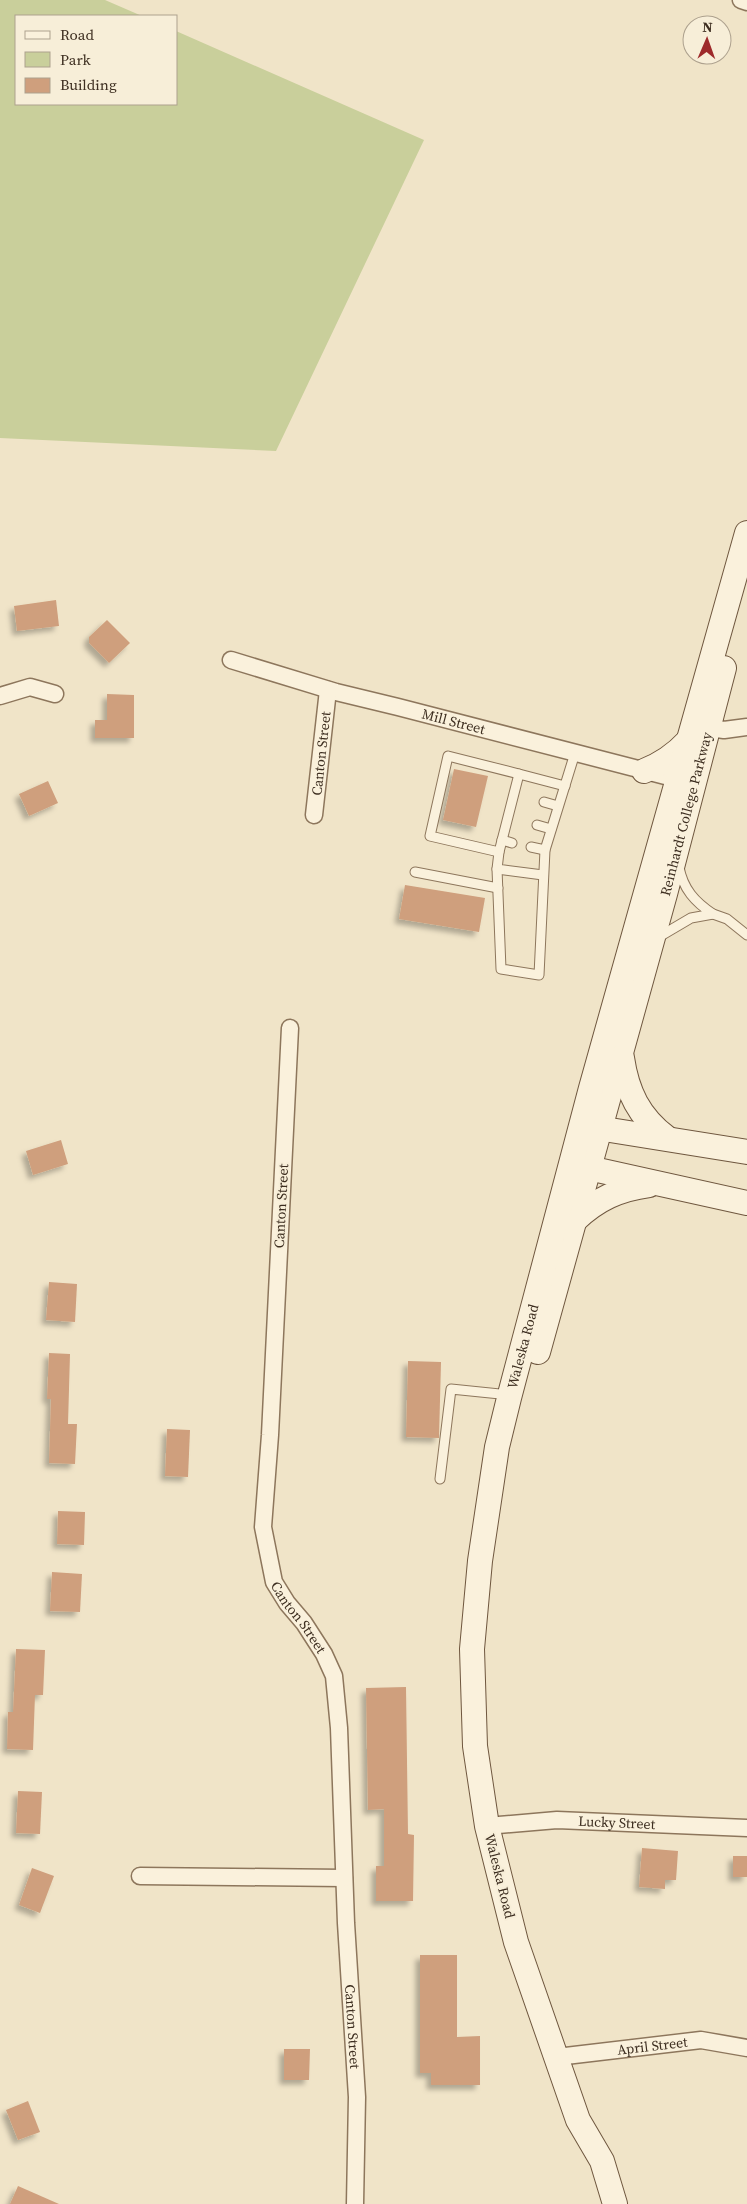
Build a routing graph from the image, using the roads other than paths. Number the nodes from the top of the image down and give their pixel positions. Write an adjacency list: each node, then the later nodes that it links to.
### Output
1 (741, 0): 2 (street)
2 (747, 2)
3 (747, 533): 11 (main road, Reinhardt College Parkway)
4 (747, 575): 10 (main road, Reinhardt College Parkway)
5 (232, 660): 6 (street, Mill Street)
6 (328, 690): 12 (street, Mill Street); 19 (street, Canton Street)
7 (55, 694): 8 (street)
8 (0, 696)
9 (747, 727): 10 (street)
10 (710, 728): 24 (main road, Reinhardt College Parkway)
11 (688, 741): 13 (main road); 15 (main road, Reinhardt College Parkway)
12 (575, 753): 13 (street, Mill Street); 16 (lane)
13 (644, 771): 15 (street, Mill Street)
14 (519, 774): 16 (lane); 22 (lane); 27 (lane)
15 (677, 779): 24 (main road, Reinhardt College Parkway)
16 (565, 786): 18 (lane)
17 (544, 802): 18 (lane)
18 (558, 806): 21 (lane)
19 (314, 815)
20 (537, 826): 21 (lane)
21 (551, 829): 26 (lane)
22 (502, 840): 23 (lane); 27 (lane)
23 (512, 843)
24 (668, 846): 32 (lane); 34 (main road, Reinhardt College Parkway); 37 (main road)
25 (531, 847): 26 (lane)
26 (545, 850): 30 (lane)
27 (499, 852): 28 (lane)
28 (497, 869): 30 (lane); 31 (lane)
29 (415, 872): 31 (lane)
30 (544, 875): 31 (lane)
31 (498, 888)
32 (713, 914): 33 (lane); 34 (lane)
33 (747, 935)
34 (651, 943): 36 (main road, Reinhardt College Parkway)
35 (290, 1028): 50 (street, Canton Street)
36 (621, 1053): 37 (main road, Reinhardt College Parkway); 38 (main road)
37 (591, 1127): 38 (main road); 40 (main road)
38 (667, 1138): 39 (main road)
39 (747, 1152)
40 (580, 1166): 41 (main road); 43 (main road, Waleska Road); 44 (main road, Waleska Road)
41 (658, 1183): 42 (main road); 43 (main road)
42 (747, 1203)
43 (575, 1220): 46 (main road, Waleska Road)
44 (510, 1395): 45 (lane); 46 (main road, Waleska Road)
45 (440, 1479)
46 (484, 1531): 47 (main road, Waleska Road)
47 (487, 1826): 48 (street, Lucky Street); 52 (main road, Waleska Road)
48 (747, 1828)
49 (140, 1876): 50 (street)
50 (344, 1878): 53 (street, Canton Street)
51 (747, 2048): 52 (street, April Street)
52 (557, 2057): 54 (main road, Waleska Road)
53 (355, 2204)
54 (615, 2204)

